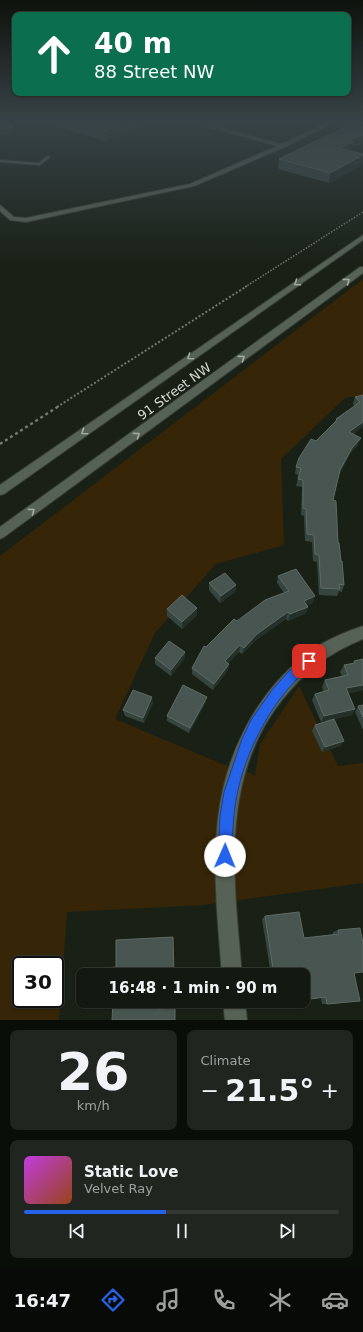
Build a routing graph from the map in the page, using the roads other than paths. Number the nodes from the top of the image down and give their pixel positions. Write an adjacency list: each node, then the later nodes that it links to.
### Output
1 (231, 169): 2 (street)
2 (0, 207)
3 (363, 237): 5 (street, 91 Street NW, one-way to 5)
4 (363, 269): 6 (street, 91 Street NW, one-way to 4)
5 (0, 491)
6 (0, 534)
7 (363, 632): 8 (street)
8 (232, 968)
9 (235, 1008): 10 (street)
10 (236, 1020)

